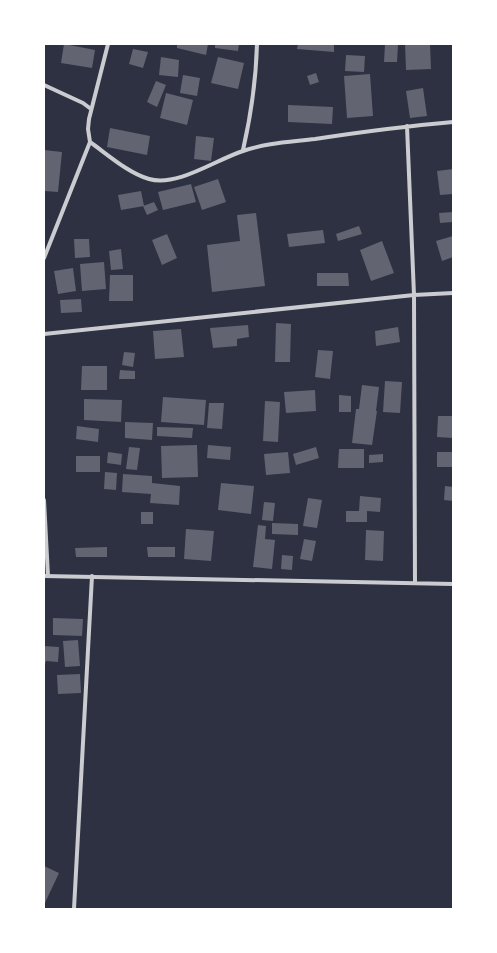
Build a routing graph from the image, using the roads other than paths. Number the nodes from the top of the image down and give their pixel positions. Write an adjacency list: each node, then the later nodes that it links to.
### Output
1 (108, 44): 4 (street)
2 (257, 44): 8 (street)
3 (44, 85): 4 (street)
4 (91, 109): 7 (street)
5 (453, 122): 6 (street)
6 (407, 126): 8 (street); 11 (street)
7 (90, 142): 8 (street); 9 (street)
8 (243, 150)
9 (44, 258)
10 (453, 293): 11 (street)
11 (414, 295): 12 (street); 16 (street)
12 (44, 334)
13 (44, 500): 14 (street)
14 (46, 576): 15 (street)
15 (92, 576): 16 (street); 18 (street)
16 (415, 583): 17 (street)
17 (453, 584)
18 (74, 909)

